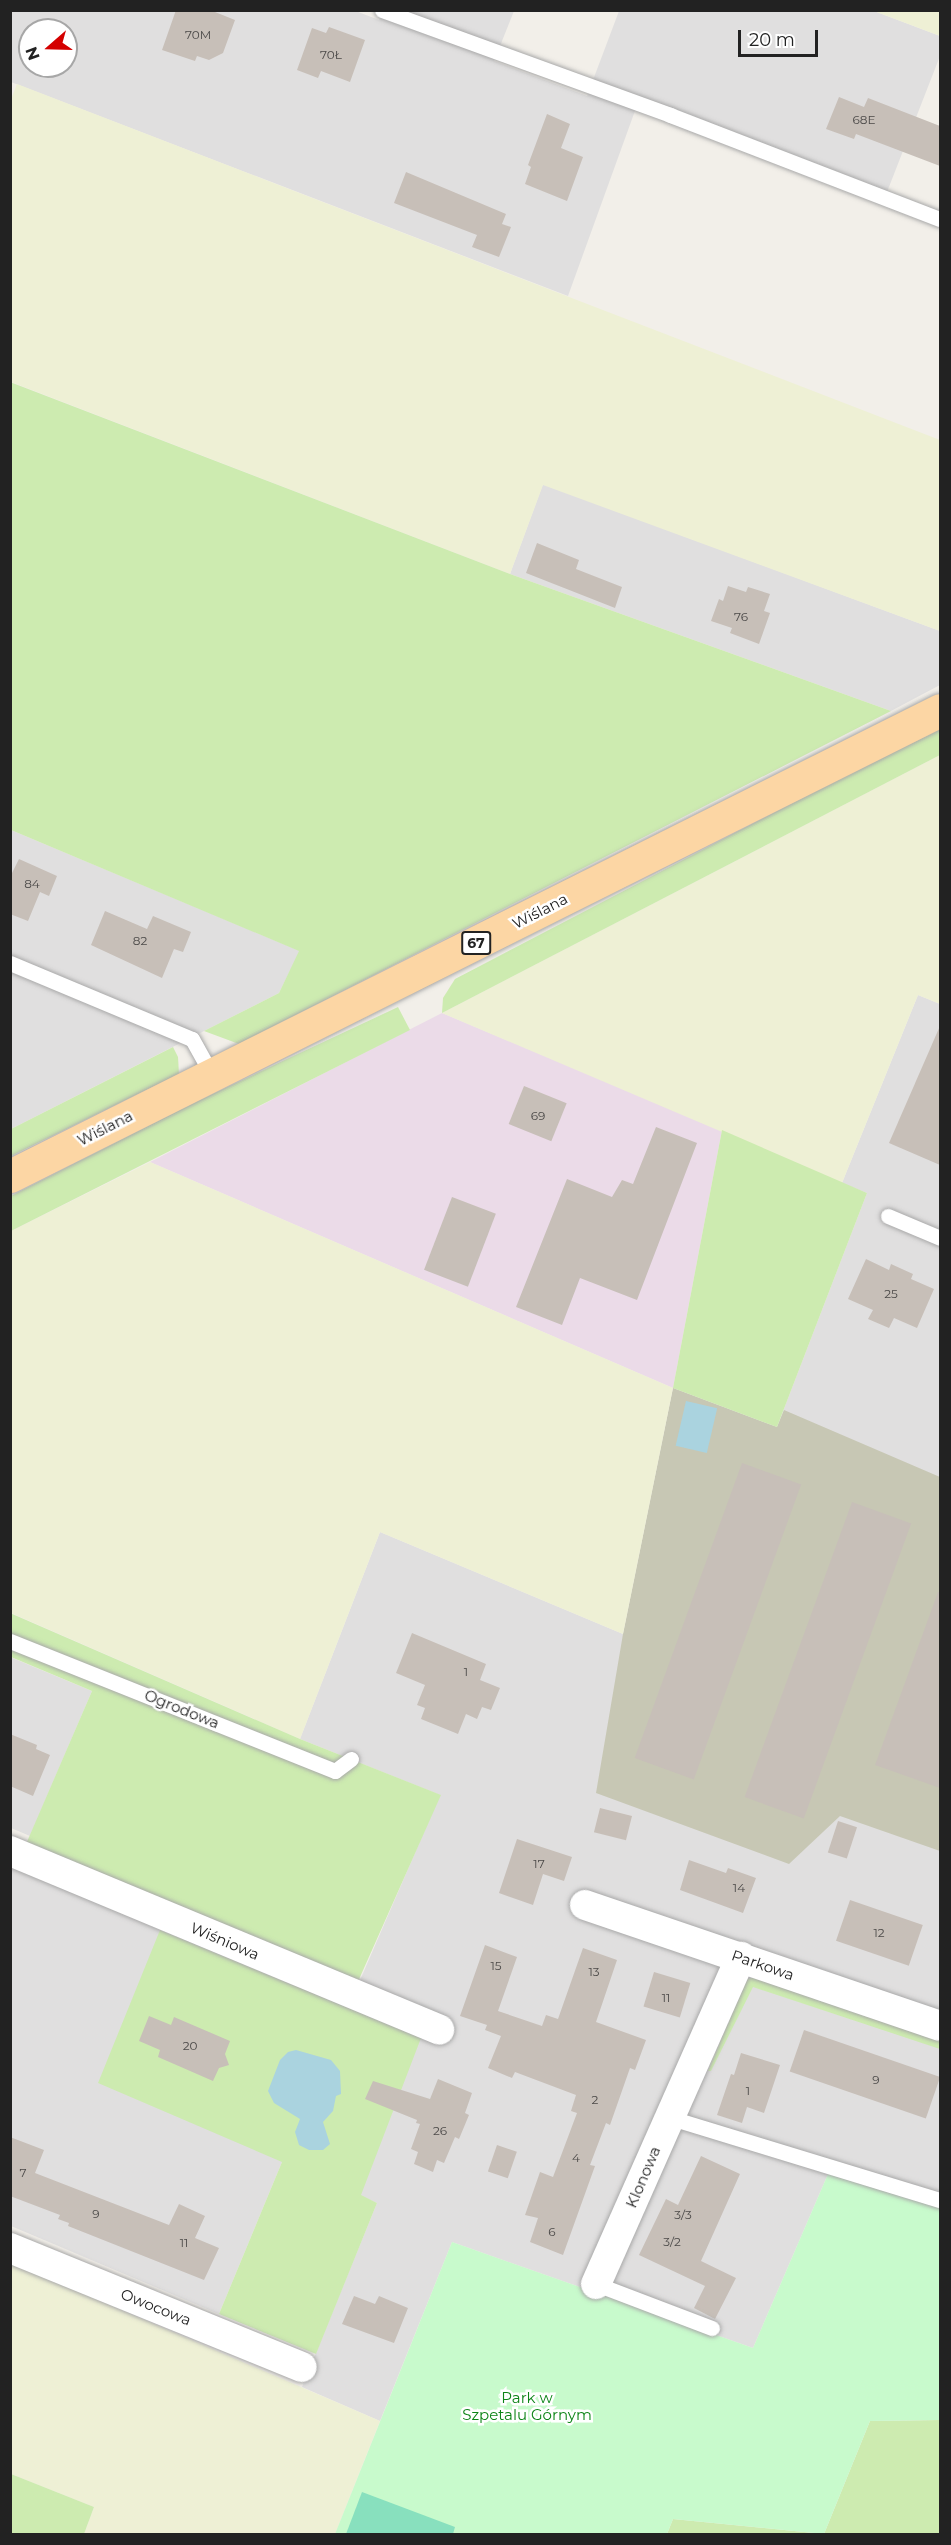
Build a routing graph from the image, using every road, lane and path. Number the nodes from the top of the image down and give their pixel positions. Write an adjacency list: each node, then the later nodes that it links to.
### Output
1 (382, 10): 2 (lane)
2 (940, 219)
3 (940, 710): 5 (main road, Wiślana / 67)
4 (10, 963): 5 (lane)
5 (212, 1075): 6 (main road, Wiślana / 67)
6 (10, 1176)
7 (888, 1216): 8 (lane)
8 (940, 1238)
9 (10, 1641): 10 (lane, Ogrodowa)
10 (351, 1759)
11 (10, 1851): 15 (street, Wiśniowa)
12 (585, 1905): 13 (street, Parkowa)
13 (741, 1957): 14 (street, Parkowa); 16 (street, Klonowa)
14 (940, 2026)
15 (439, 2030)
16 (668, 2117): 17 (lane); 19 (street, Klonowa)
17 (940, 2200)
18 (10, 2248): 21 (street, Owocowa)
19 (596, 2284): 20 (lane, Klonowa)
20 (711, 2328)
21 (303, 2367)

